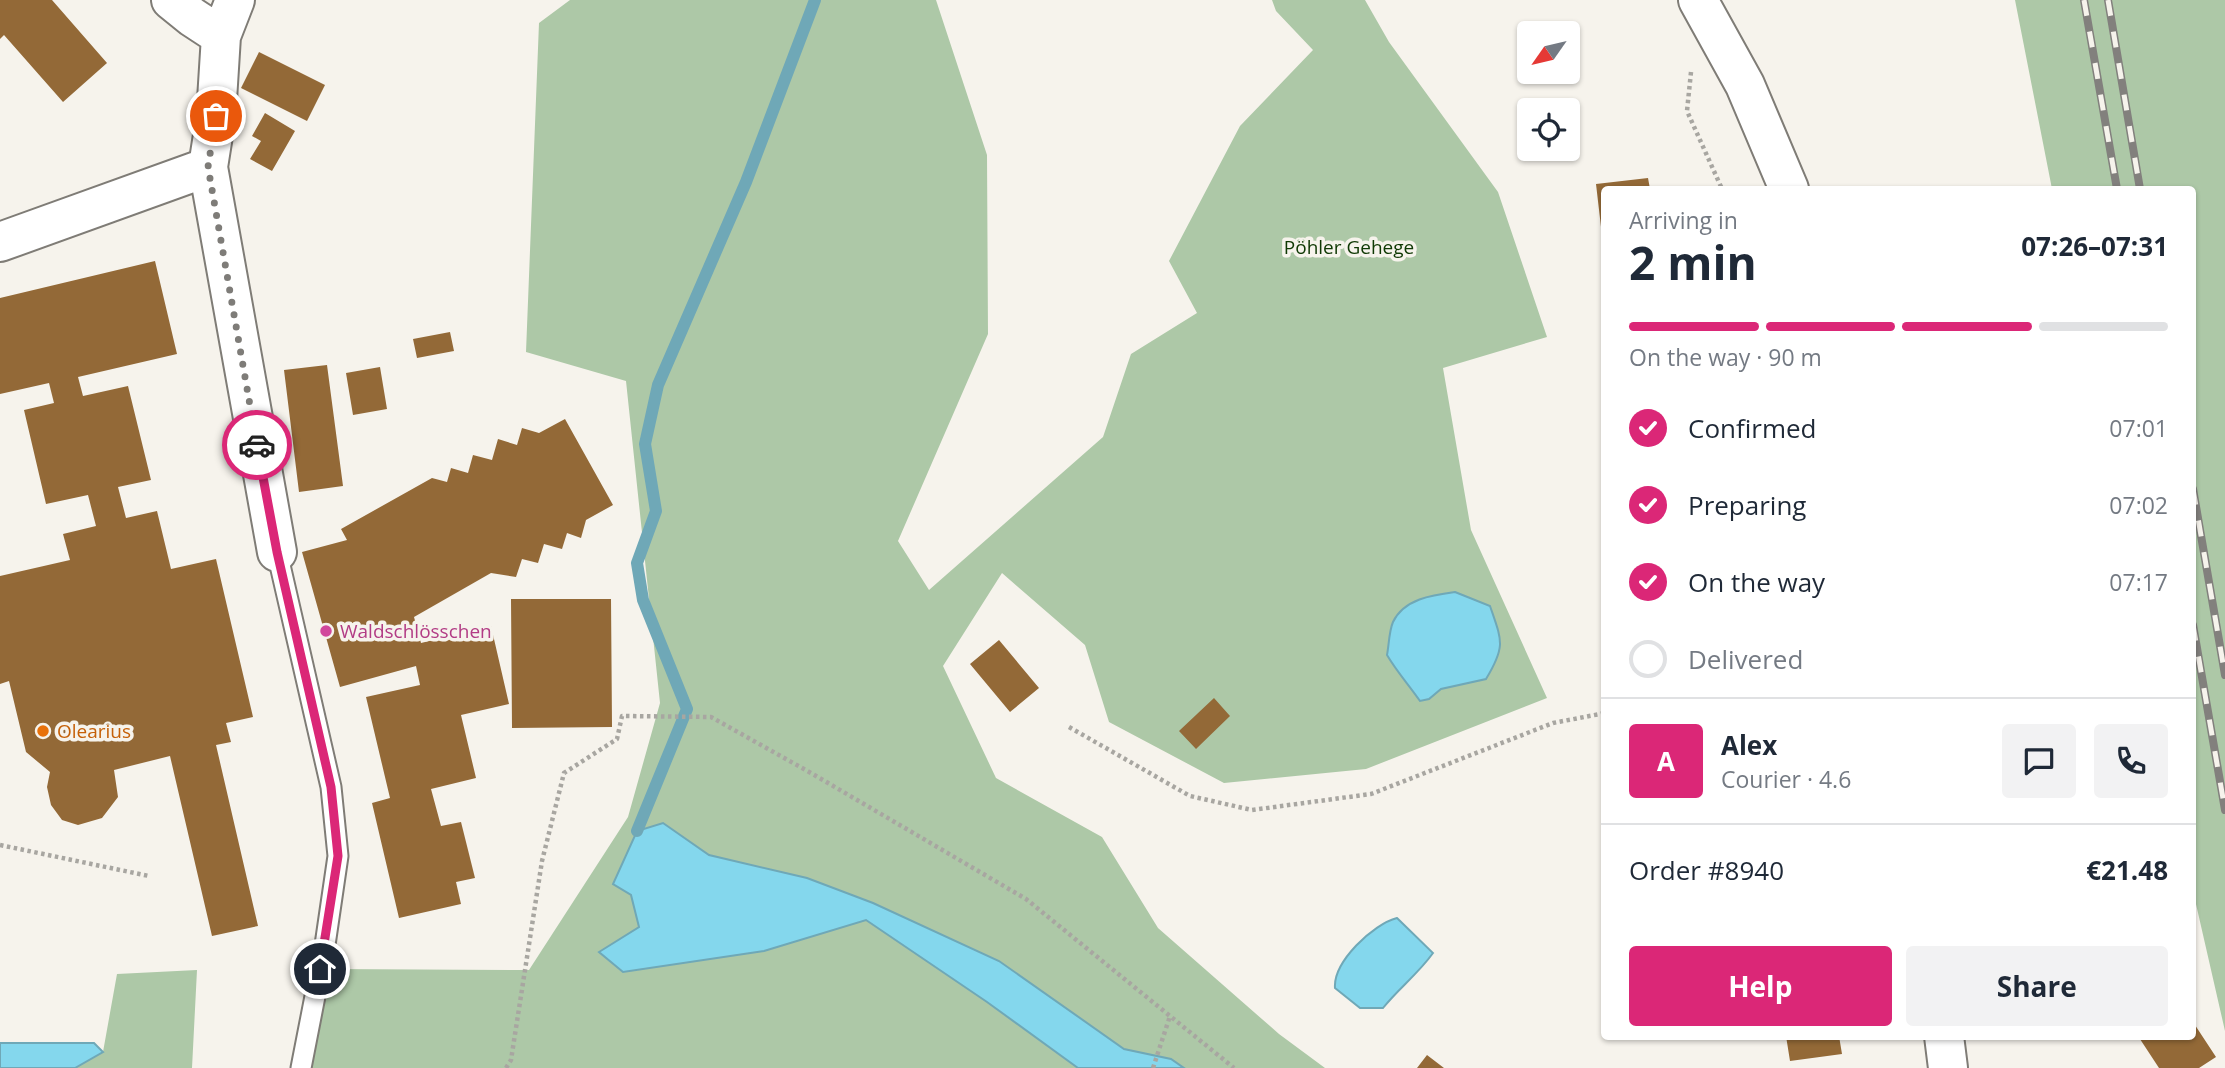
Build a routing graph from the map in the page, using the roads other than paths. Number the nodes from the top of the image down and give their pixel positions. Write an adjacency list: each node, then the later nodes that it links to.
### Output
1 (171, 0): 4 (street)
2 (235, 0): 4 (street)
3 (1698, 0): 6 (street)
4 (221, 36): 5 (street)
5 (208, 167): 7 (street); 8 (street)
6 (1788, 186)
7 (0, 242)
8 (277, 552): 10 (lane)
9 (1944, 1040): 11 (street)
10 (301, 1068)
11 (1948, 1068)

